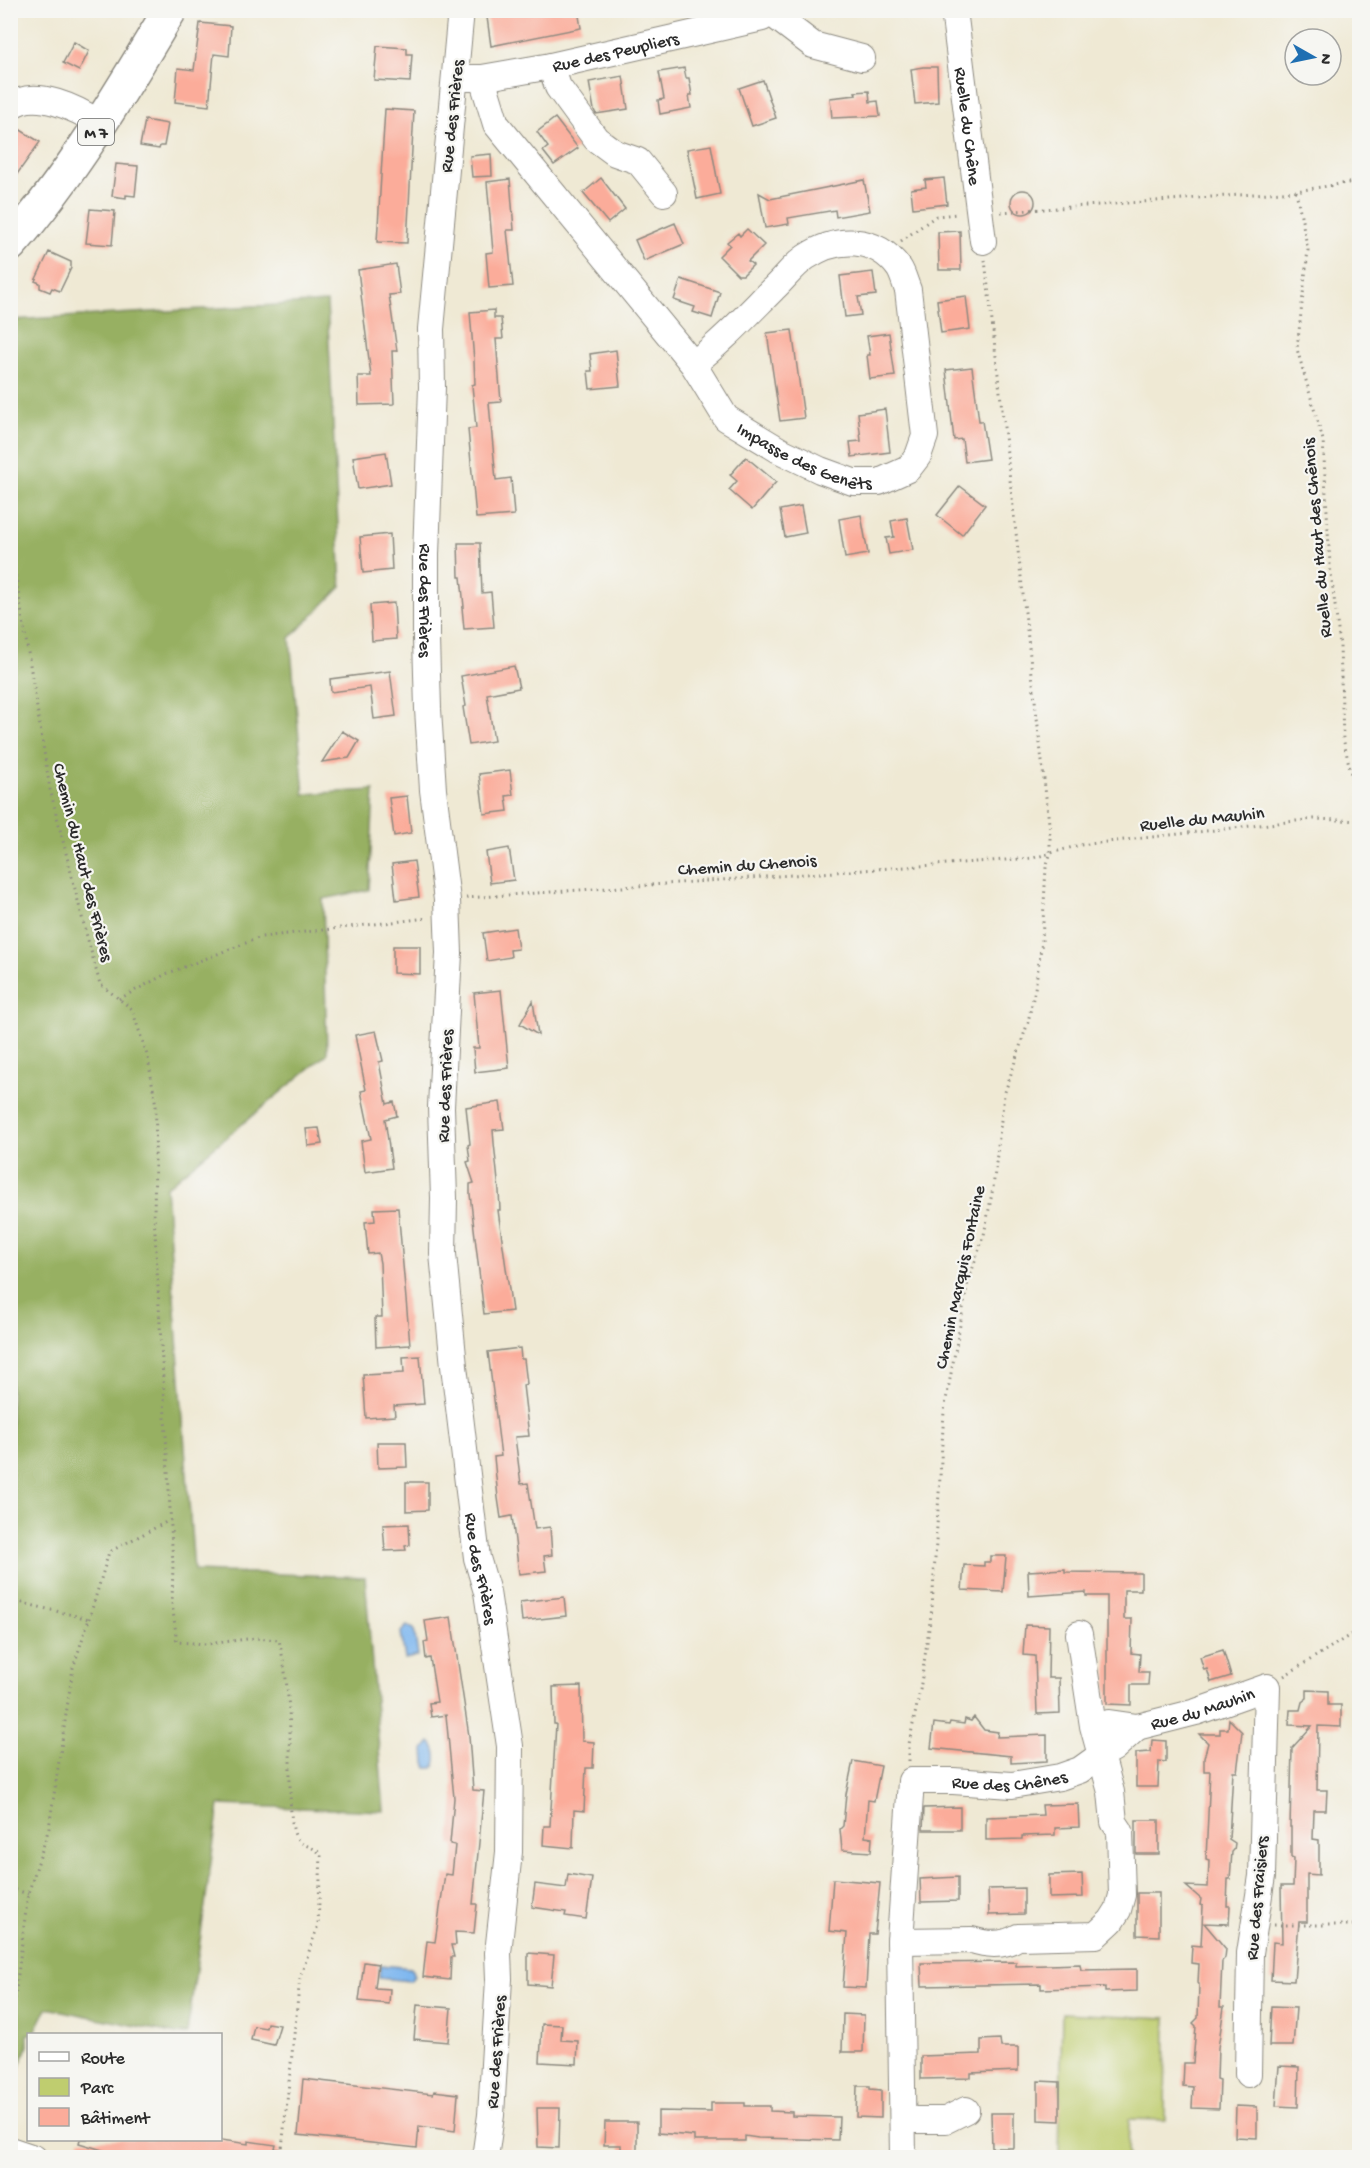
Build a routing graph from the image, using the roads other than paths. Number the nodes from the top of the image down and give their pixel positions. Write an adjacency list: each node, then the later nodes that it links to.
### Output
1 (170, 10): 10 (main road, M 7)
2 (461, 10): 7 (street, Rue des Frières)
3 (954, 10): 12 (street, Ruelle du Chêne)
4 (771, 12): 5 (street); 6 (street, Rue des Peupliers)
5 (862, 58)
6 (551, 66): 8 (street, Rue des Peupliers); 11 (street)
7 (456, 77): 8 (street, Rue des Peupliers); 26 (street, Rue des Frières)
8 (482, 78): 14 (street, Impasse des Genêts)
9 (10, 107): 10 (street)
10 (101, 124): 13 (main road, M 7)
11 (664, 193)
12 (983, 240)
13 (10, 245)
14 (693, 364): 14 (street, Impasse des Genêts)
15 (1079, 1634): 18 (street)
16 (1267, 1687): 17 (street, Rue du Mauhin); 21 (street, Rue des Fraisiers)
17 (1137, 1727): 18 (street, Rue du Mauhin); 19 (street, Rue du Mauhin)
18 (1095, 1730): 19 (street)
19 (1101, 1755): 20 (street, Rue des Chênes); 20 (street)
20 (900, 1941): 23 (street)
21 (1248, 2074)
22 (966, 2110): 23 (street)
23 (903, 2120): 27 (street)
24 (10, 2150): 25 (street)
25 (34, 2157)
26 (485, 2157)
27 (903, 2157)

